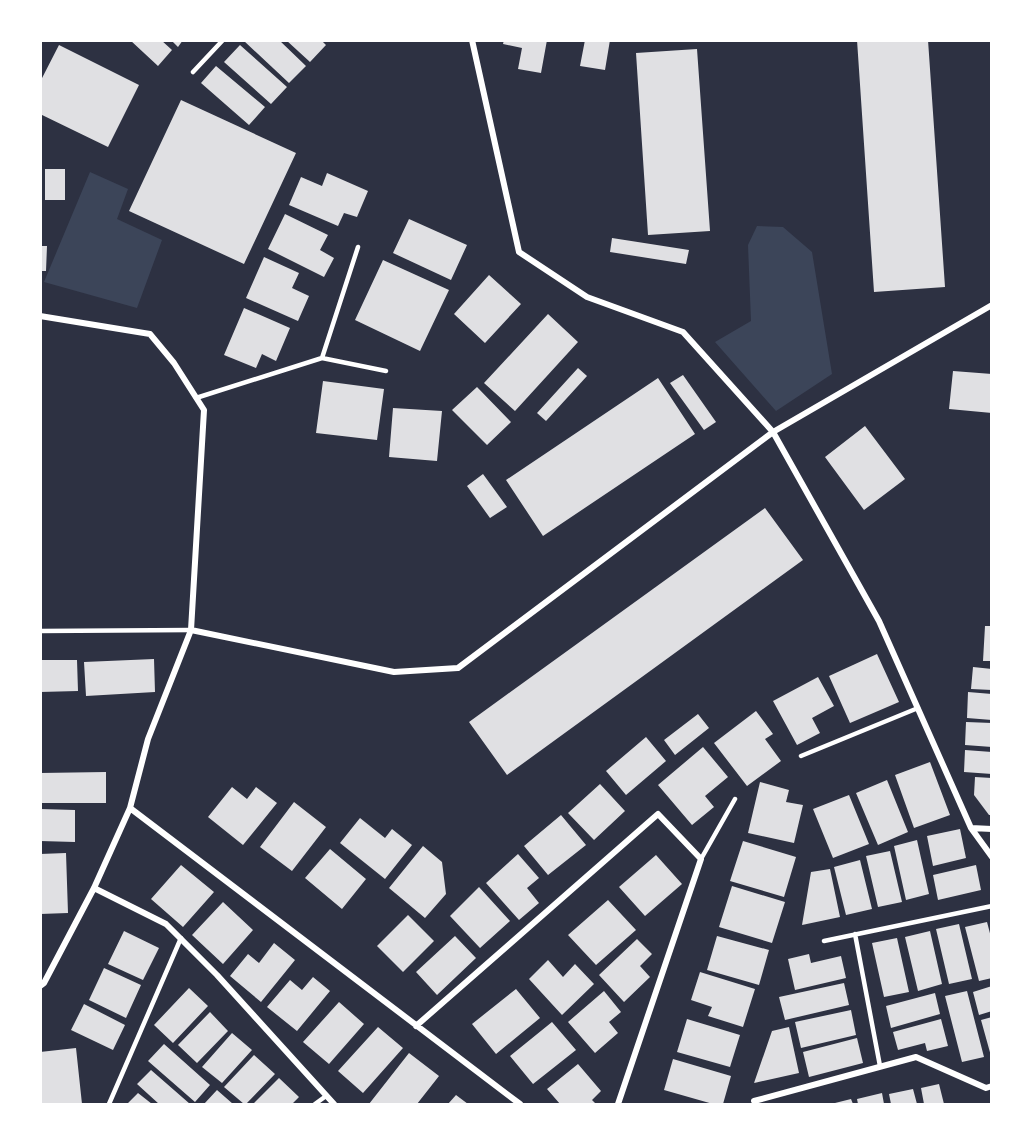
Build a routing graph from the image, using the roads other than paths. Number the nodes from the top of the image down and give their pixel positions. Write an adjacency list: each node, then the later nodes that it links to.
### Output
1 (223, 40): 3 (lane)
2 (472, 40): 10 (street)
3 (193, 72)
4 (358, 247): 7 (lane)
5 (992, 305): 10 (street)
6 (40, 316): 9 (street)
7 (322, 358): 8 (lane); 9 (lane)
8 (386, 371)
9 (196, 398): 11 (street)
10 (773, 432): 11 (street); 13 (street)
11 (191, 630): 12 (lane); 16 (street)
12 (40, 631)
13 (918, 708): 14 (lane); 17 (street)
14 (801, 756)
15 (735, 799): 20 (lane)
16 (130, 808): 21 (street); 27 (street)
17 (971, 828): 18 (street); 19 (street)
18 (992, 829)
19 (992, 857)
20 (702, 859): 27 (street); 36 (street)
21 (94, 888): 24 (street); 26 (street)
22 (992, 906): 23 (lane)
23 (855, 934): 25 (lane); 28 (lane)
24 (181, 938): 30 (street); 32 (lane)
25 (824, 941)
26 (40, 986)
27 (417, 1026): 35 (street)
28 (880, 1066): 29 (street); 31 (street)
29 (992, 1086)
30 (326, 1096): 33 (lane); 34 (street)
31 (754, 1101)
32 (109, 1104)
33 (315, 1104)
34 (334, 1104)
35 (520, 1104)
36 (618, 1104)

